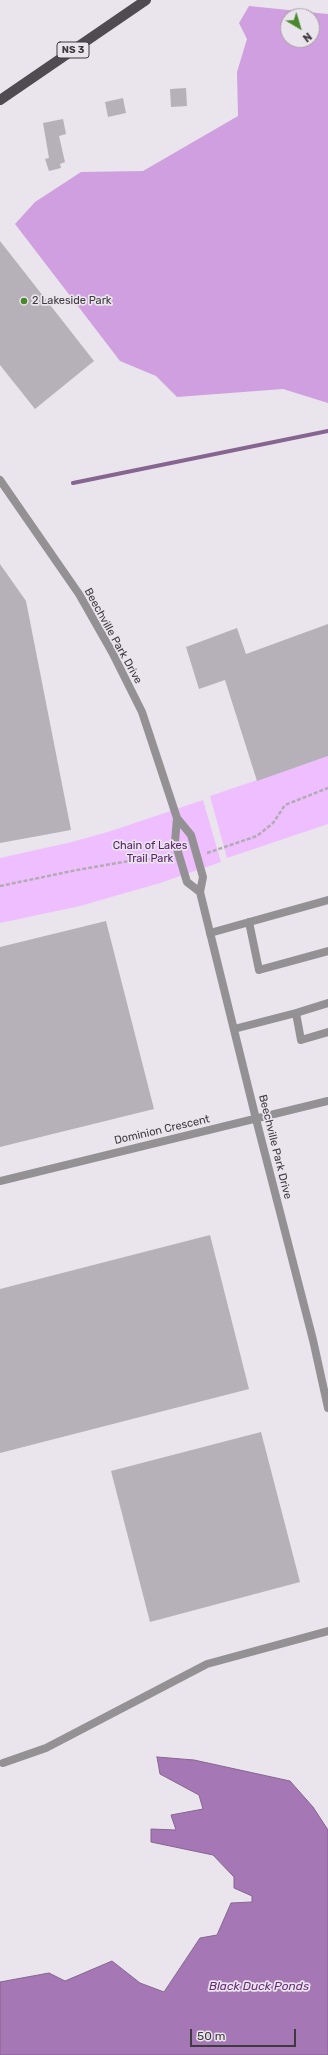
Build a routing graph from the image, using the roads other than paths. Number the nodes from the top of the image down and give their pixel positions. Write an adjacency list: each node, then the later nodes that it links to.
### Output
1 (144, 1): 2 (main road, NS 3)
2 (0, 100)
3 (0, 480): 4 (street, Beechville Park Drive)
4 (177, 818): 5 (street, Beechville Park Drive); 5 (street, Beechville Park Drive)
5 (200, 892): 8 (street, Beechville Park Drive)
6 (328, 900): 7 (street)
7 (249, 922): 8 (street); 9 (street)
8 (210, 933): 12 (street, Beechville Park Drive)
9 (328, 952)
10 (328, 1004): 11 (street)
11 (296, 1013): 12 (street); 13 (street)
12 (234, 1030): 15 (street, Beechville Park Drive)
13 (328, 1032)
14 (328, 1101): 15 (street, Dominion Crescent)
15 (256, 1119): 16 (street, Dominion Crescent); 17 (street, Beechville Park Drive)
16 (0, 1181)
17 (328, 1408)
18 (328, 1631): 19 (street)
19 (3, 1762)

